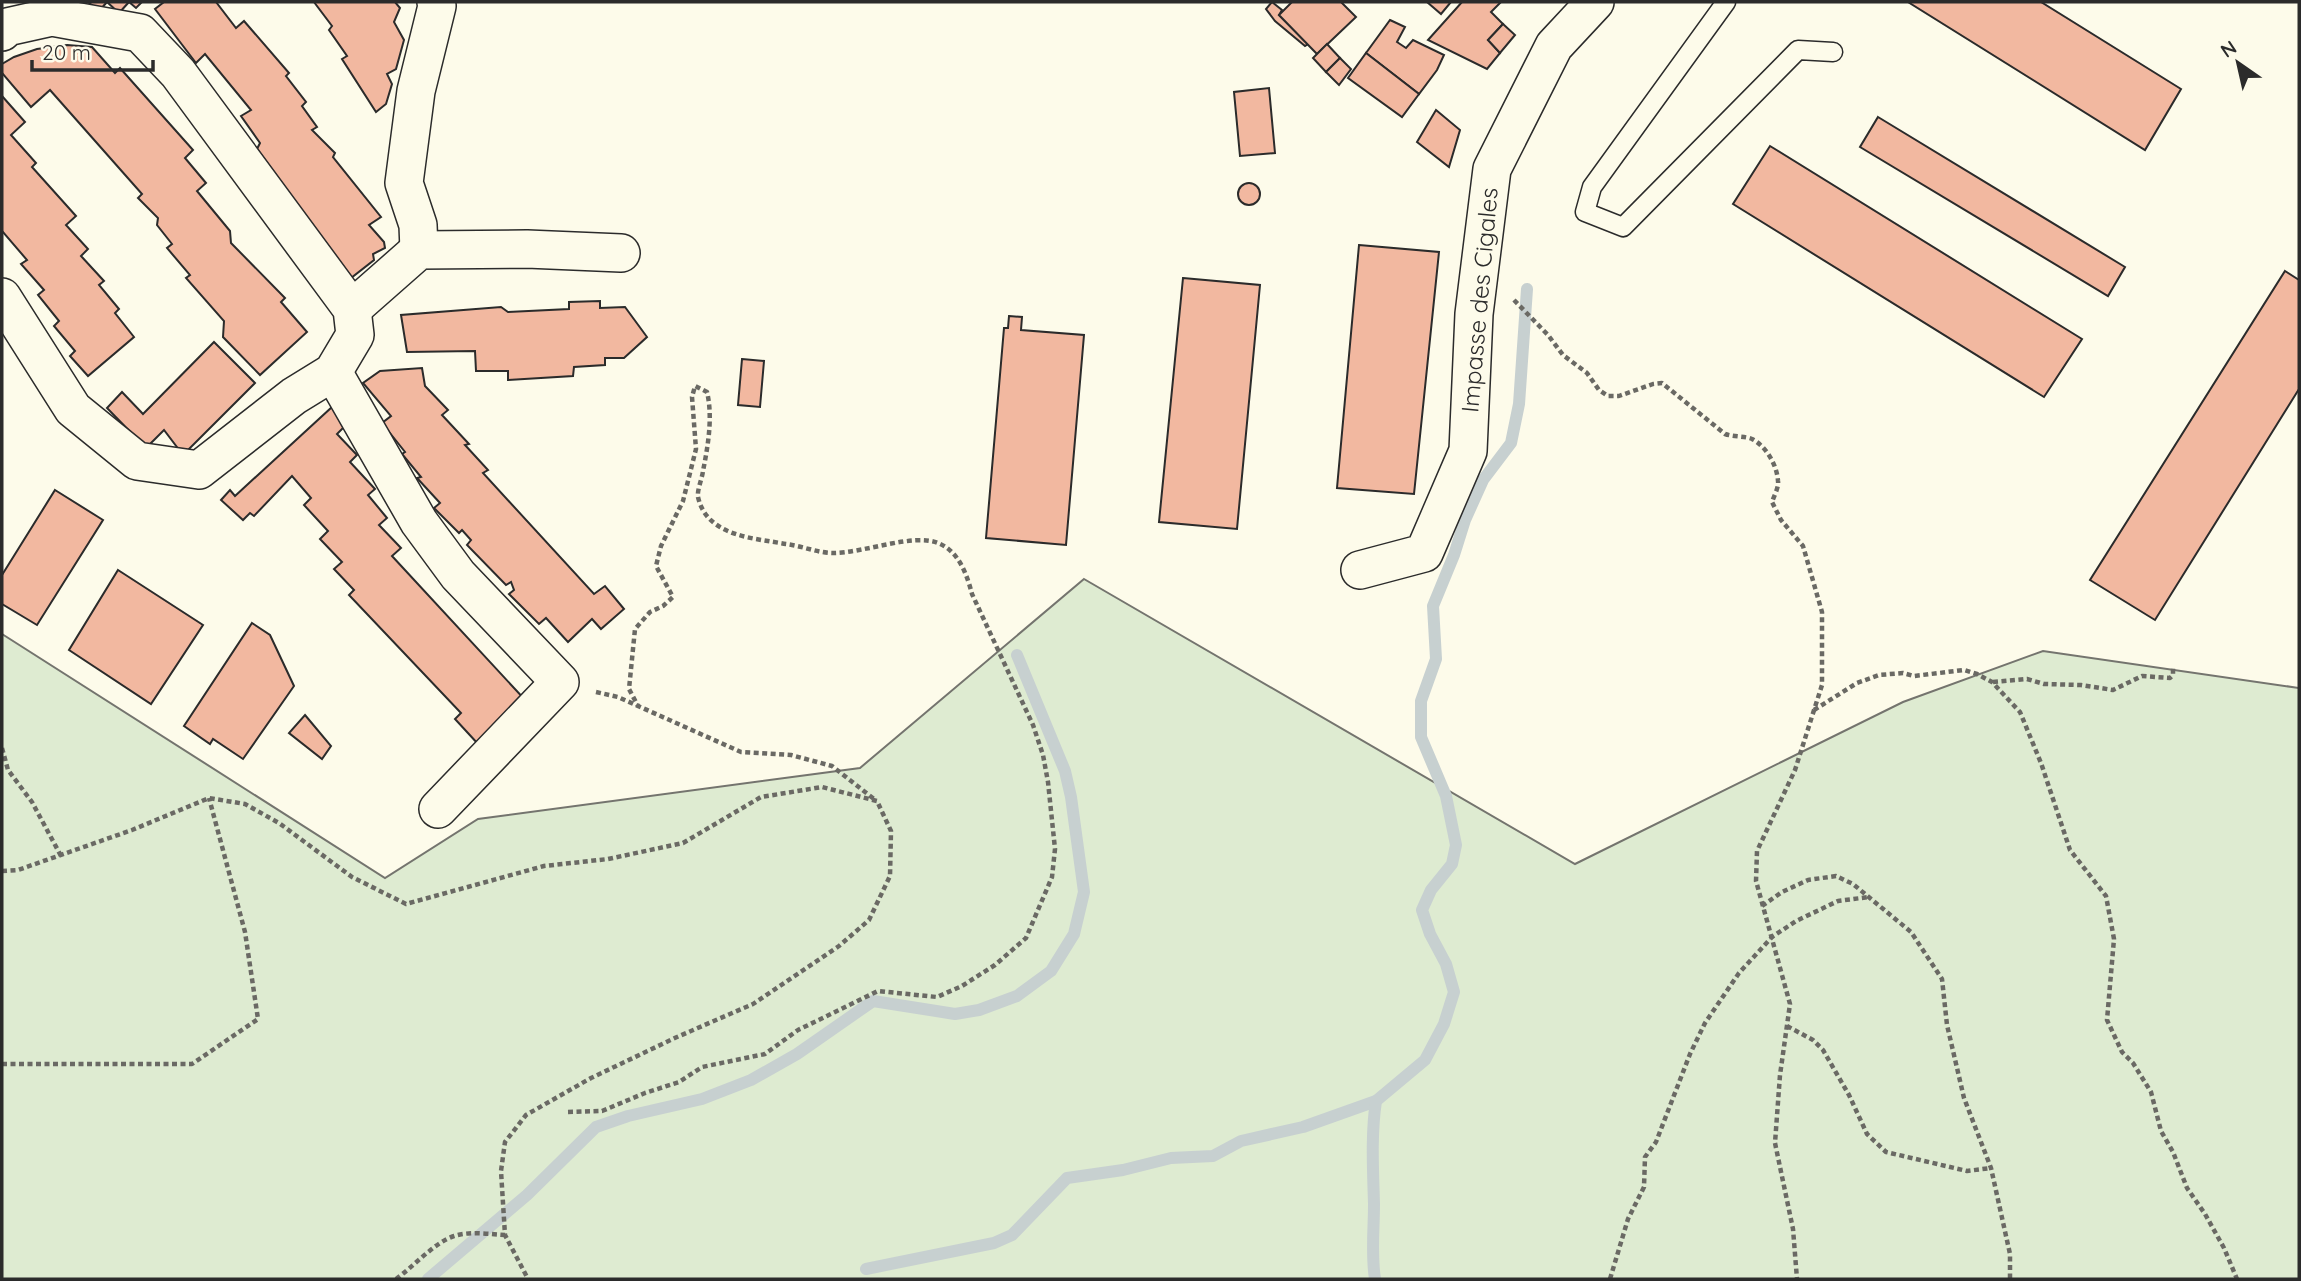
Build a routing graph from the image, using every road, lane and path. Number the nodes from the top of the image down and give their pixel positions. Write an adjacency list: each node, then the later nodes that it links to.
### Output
1 (436, 2): 6 (street)
2 (1595, 2): 8 (street, Impasse des Cigales)
3 (1726, 2): 5 (lane)
4 (2, 32): 10 (street)
5 (1833, 52)
6 (419, 250): 7 (street); 10 (street)
7 (621, 253)
8 (1481, 265): 12 (street, Impasse des Cigales); 17 (path)
9 (2, 297): 11 (street)
10 (352, 309): 11 (street)
11 (333, 372): 14 (street)
12 (1360, 570)
13 (2172, 667): 15 (path)
14 (560, 682): 16 (path); 21 (street)
15 (1992, 682): 17 (path); 37 (path)
16 (638, 706): 20 (path); 29 (path)
17 (1814, 711): 25 (path)
18 (2, 748): 22 (path)
19 (209, 797): 20 (path); 22 (path); 28 (path)
20 (877, 801): 31 (path)
21 (438, 809)
22 (61, 856): 23 (path)
23 (2, 872)
24 (1870, 897): 25 (path); 26 (path); 30 (path)
25 (1762, 906): 26 (path)
26 (1772, 937): 27 (path); 34 (path)
27 (1787, 1026): 30 (path); 35 (path)
28 (2, 1064)
29 (568, 1112)
30 (1991, 1168): 36 (path)
31 (505, 1235): 32 (path); 33 (path)
32 (396, 1279)
33 (528, 1279)
34 (1610, 1279)
35 (1797, 1279)
36 (2010, 1279)
37 (2237, 1279)

